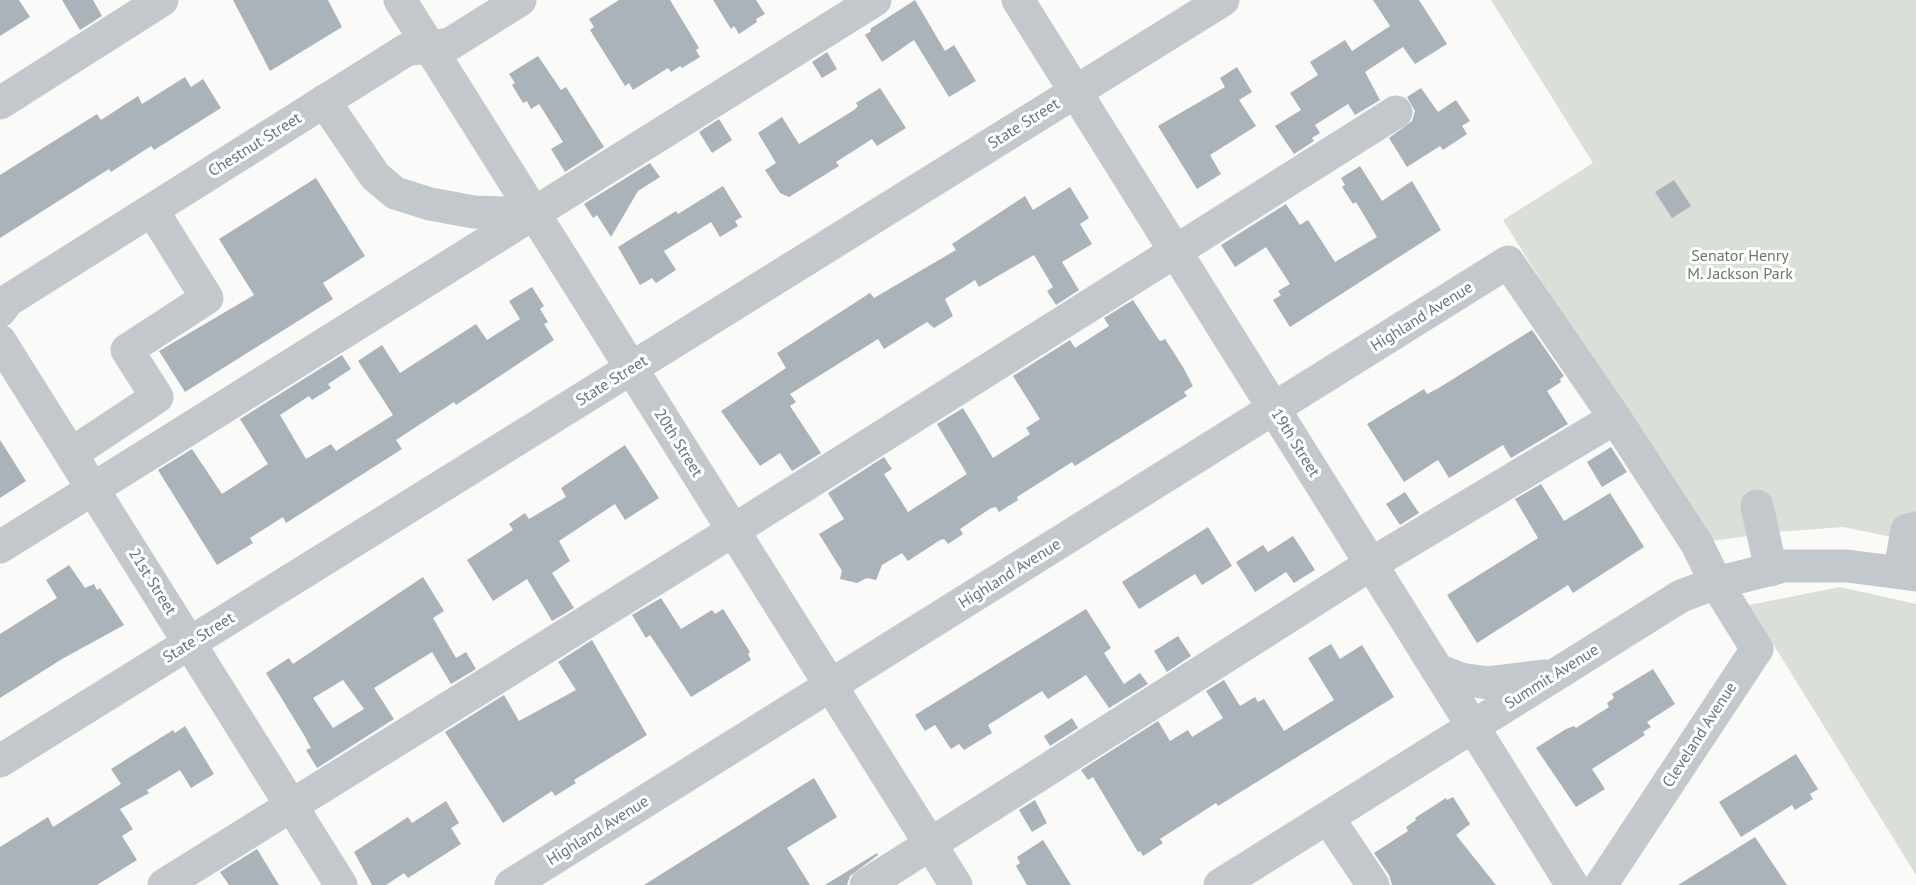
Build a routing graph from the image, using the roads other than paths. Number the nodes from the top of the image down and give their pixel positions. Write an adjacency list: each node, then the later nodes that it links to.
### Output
1 (162, 0): 10 (street)
2 (400, 0): 7 (street, 20th Street)
3 (520, 0): 7 (street, Chestnut Street)
4 (875, 0): 13 (street)
5 (1018, 0): 8 (street, 19th Street)
6 (1222, 0): 8 (street, State Street)
7 (430, 48): 9 (street, Chestnut Street); 13 (street, 20th Street)
8 (1076, 91): 14 (street, 19th Street); 17 (street, State Street)
9 (324, 101): 12 (street, Chestnut Street); 13 (street)
10 (0, 103)
11 (1396, 112): 14 (street)
12 (152, 210): 15 (street, Chestnut Street); 20 (street)
13 (534, 214): 17 (street, 20th Street); 21 (street)
14 (1175, 252): 18 (street, 19th Street); 24 (street)
15 (0, 312)
16 (0, 340): 20 (street, 21st Street)
17 (631, 368): 24 (street, 20th Street); 30 (street, State Street)
18 (1275, 410): 19 (street, Highland Avenue); 26 (street, 19th Street); 33 (street, Highland Avenue)
19 (1615, 418): 26 (street); 29 (street)
20 (71, 454): 21 (street, 21st Street)
21 (93, 489): 25 (street); 30 (street, 21st Street)
22 (1757, 506): 27 (street)
23 (1916, 528): 28 (street)
24 (734, 530): 33 (street, 20th Street); 36 (street)
25 (0, 547)
26 (1371, 564): 31 (street, 19th Street); 38 (street)
27 (1771, 570): 28 (street, Summit Avenue); 29 (street, Summit Avenue)
28 (1908, 573)
29 (1716, 584): 32 (street, Summit Avenue); 47 (street, Cleveland Avenue)
30 (190, 644): 35 (street, State Street); 36 (street, 21st Street)
31 (1437, 670): 32 (street); 34 (street, 19th Street)
32 (1559, 674): 34 (street, Summit Avenue)
33 (831, 685): 38 (street, 20th Street); 41 (street, Highland Avenue)
34 (1473, 728): 37 (street, Summit Avenue); 46 (street, 19th Street)
35 (0, 761)
36 (292, 807): 39 (street); 40 (street, 21st Street)
37 (1328, 818): 44 (street, Summit Avenue); 45 (street)
38 (931, 844): 42 (street); 43 (street, 20th Street)
39 (164, 885)
40 (341, 885)
41 (512, 885)
42 (866, 885)
43 (956, 885)
44 (1220, 885)
45 (1373, 885)
46 (1572, 885)
47 (1601, 885)

